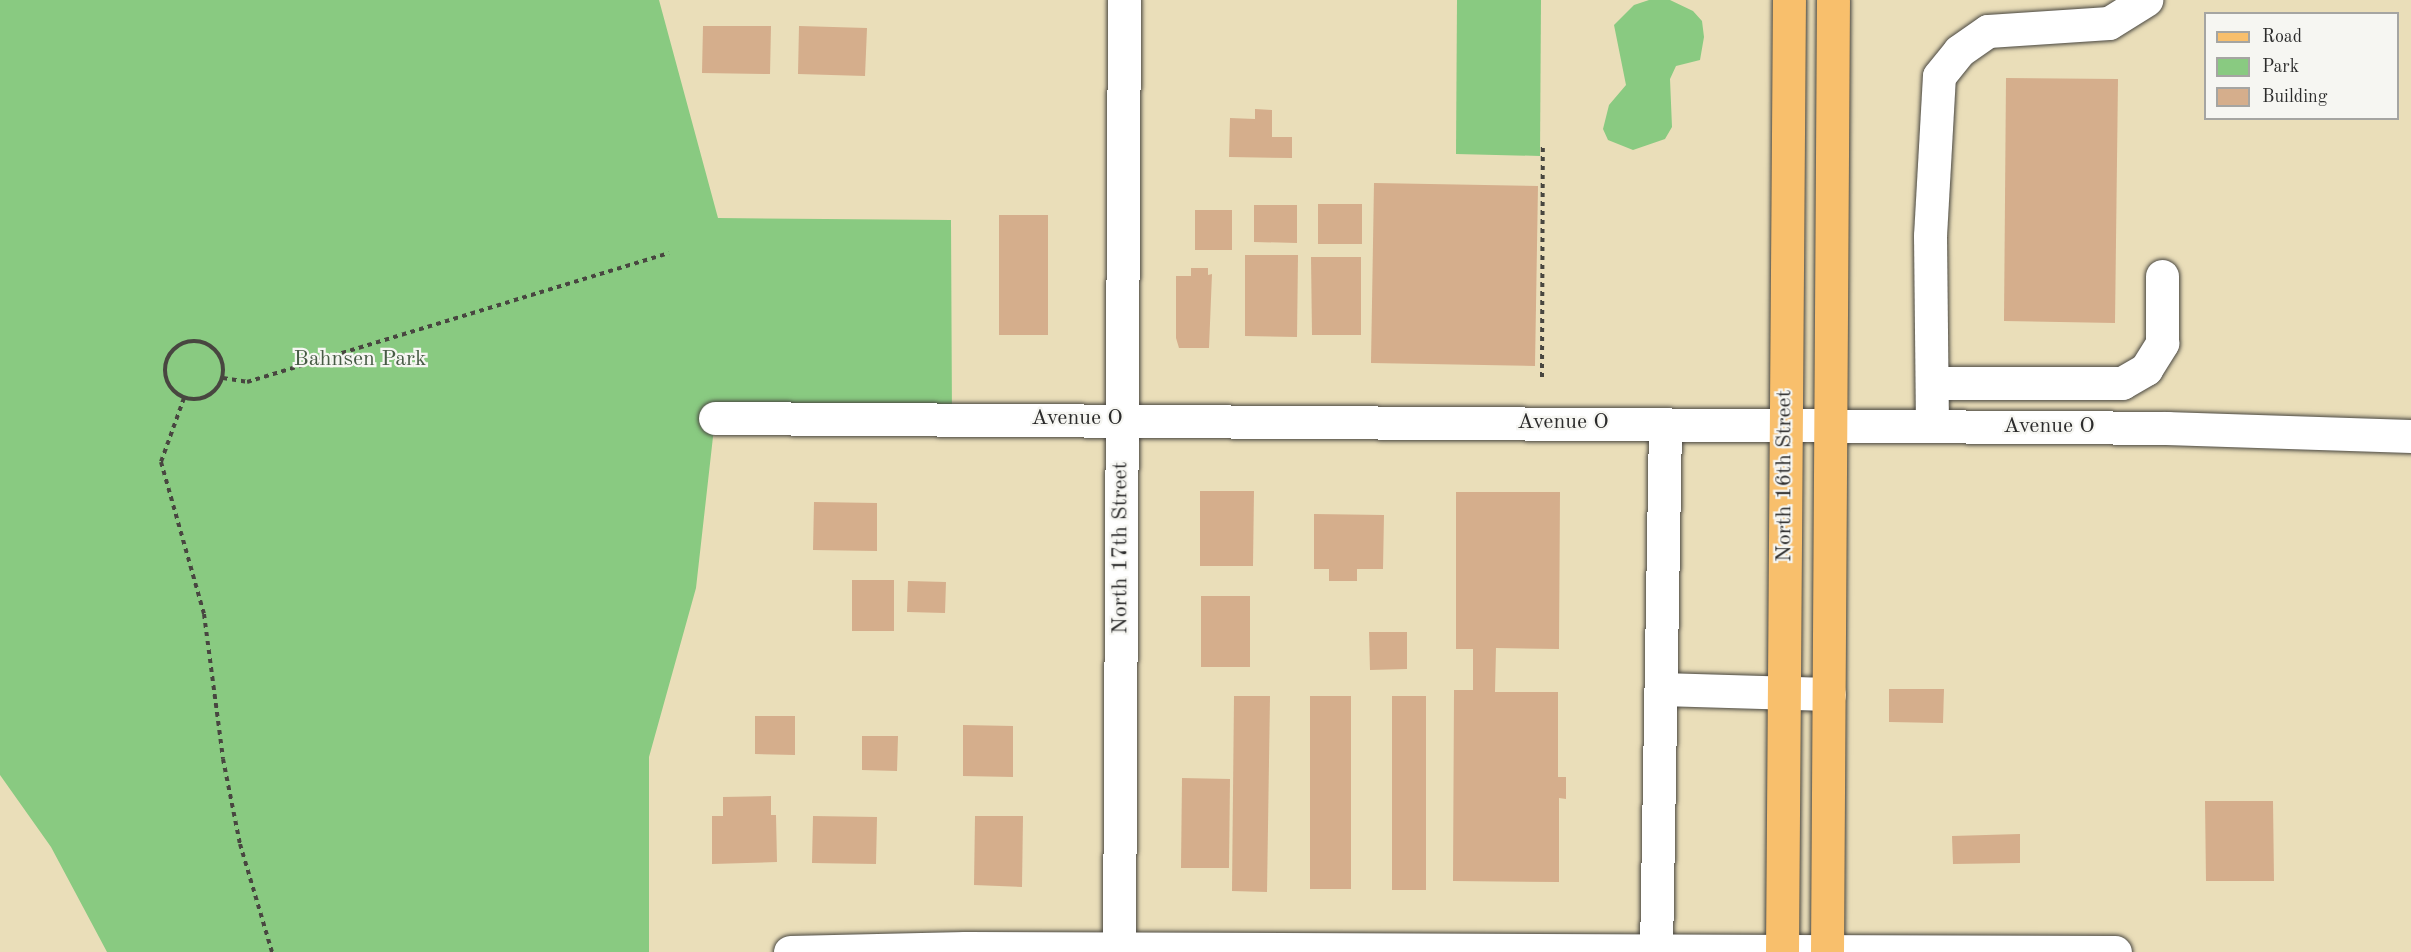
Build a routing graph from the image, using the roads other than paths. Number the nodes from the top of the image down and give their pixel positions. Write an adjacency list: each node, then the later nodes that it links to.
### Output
1 (1124, 0): 8 (street, North 17th Street)
2 (1789, 0): 10 (main road, North 16th Street)
3 (1833, 0): 11 (main road, North 16th Street)
4 (2146, 0): 6 (street)
5 (2162, 276): 6 (street)
6 (1932, 383): 12 (street)
7 (715, 418): 8 (street, Avenue O)
8 (1121, 420): 9 (street, Avenue O); 17 (street, North 17th Street)
9 (1665, 424): 10 (street, Avenue O); 14 (street)
10 (1786, 425): 11 (street, Avenue O); 15 (main road, North 16th Street)
11 (1831, 425): 12 (street, Avenue O); 16 (main road, North 16th Street)
12 (1932, 426): 13 (street, Avenue O)
13 (2411, 436)
14 (1661, 689): 15 (street); 18 (street)
15 (1784, 694): 16 (street); 19 (main road, North 16th Street)
16 (1829, 694): 20 (main road, North 16th Street)
17 (1119, 951): 18 (street); 21 (street)
18 (1656, 951): 19 (street)
19 (1782, 951): 20 (street)
20 (1827, 951): 22 (street)
21 (789, 952)
22 (2115, 952)

